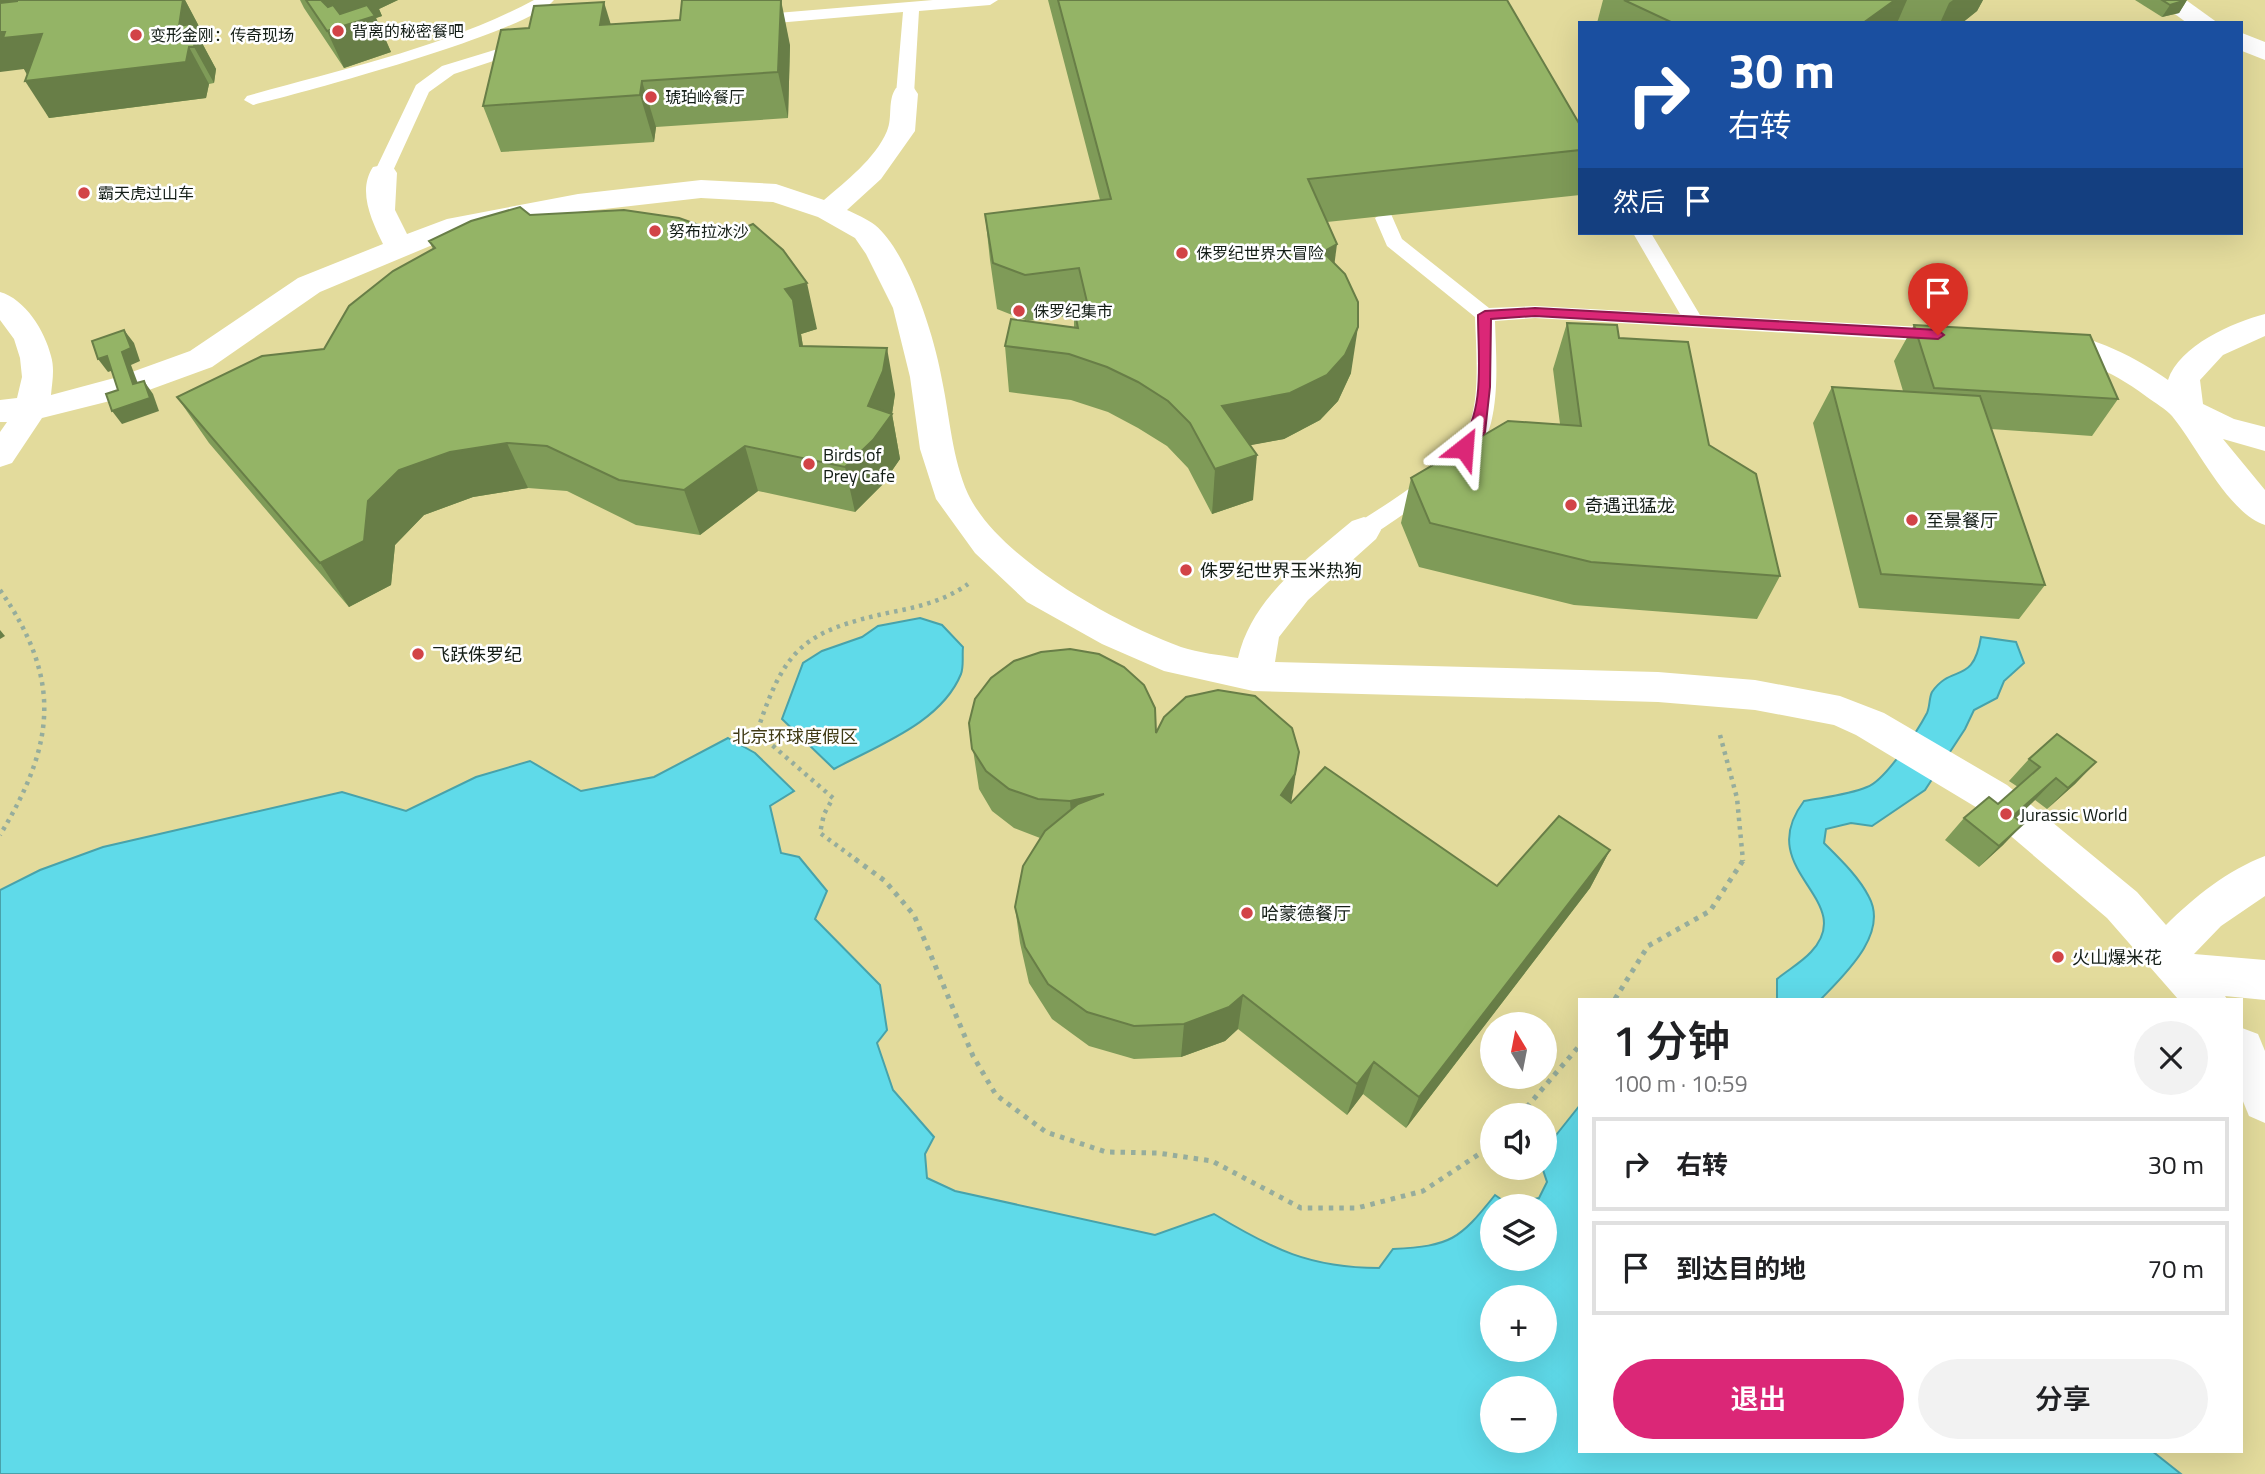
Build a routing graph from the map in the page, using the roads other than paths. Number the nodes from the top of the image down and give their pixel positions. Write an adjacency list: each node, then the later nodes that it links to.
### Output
1 (546, 0): 11 (lane)
2 (990, 0): 4 (lane)
3 (2169, 0): 5 (street)
4 (911, 9): 6 (lane); 10 (lane)
5 (2202, 21)
6 (730, 22)
7 (2243, 41): 9 (street)
8 (538, 42): 12 (lane)
9 (2265, 52)
10 (905, 94): 13 (street)
11 (253, 100)
12 (383, 173): 16 (street)
13 (828, 211): 16 (street); 29 (street)
14 (1384, 218): 18 (lane)
15 (1643, 235): 19 (lane)
16 (399, 247): 23 (street)
17 (0, 302): 23 (street)
18 (1485, 315): 19 (lane); 28 (lane)
19 (1694, 321): 21 (lane)
20 (2265, 324): 24 (street)
21 (1965, 336)
22 (2019, 340): 24 (street)
23 (15, 410): 26 (street)
24 (2187, 410): 25 (street); 27 (street)
25 (2265, 439)
26 (0, 455)
27 (2265, 512)
28 (1364, 530): 29 (street)
29 (1253, 676): 31 (street)
30 (2265, 874): 31 (street)
31 (2185, 975): 32 (street)
32 (2265, 979)
33 (2243, 1051): 34 (street)
34 (2265, 1101)

